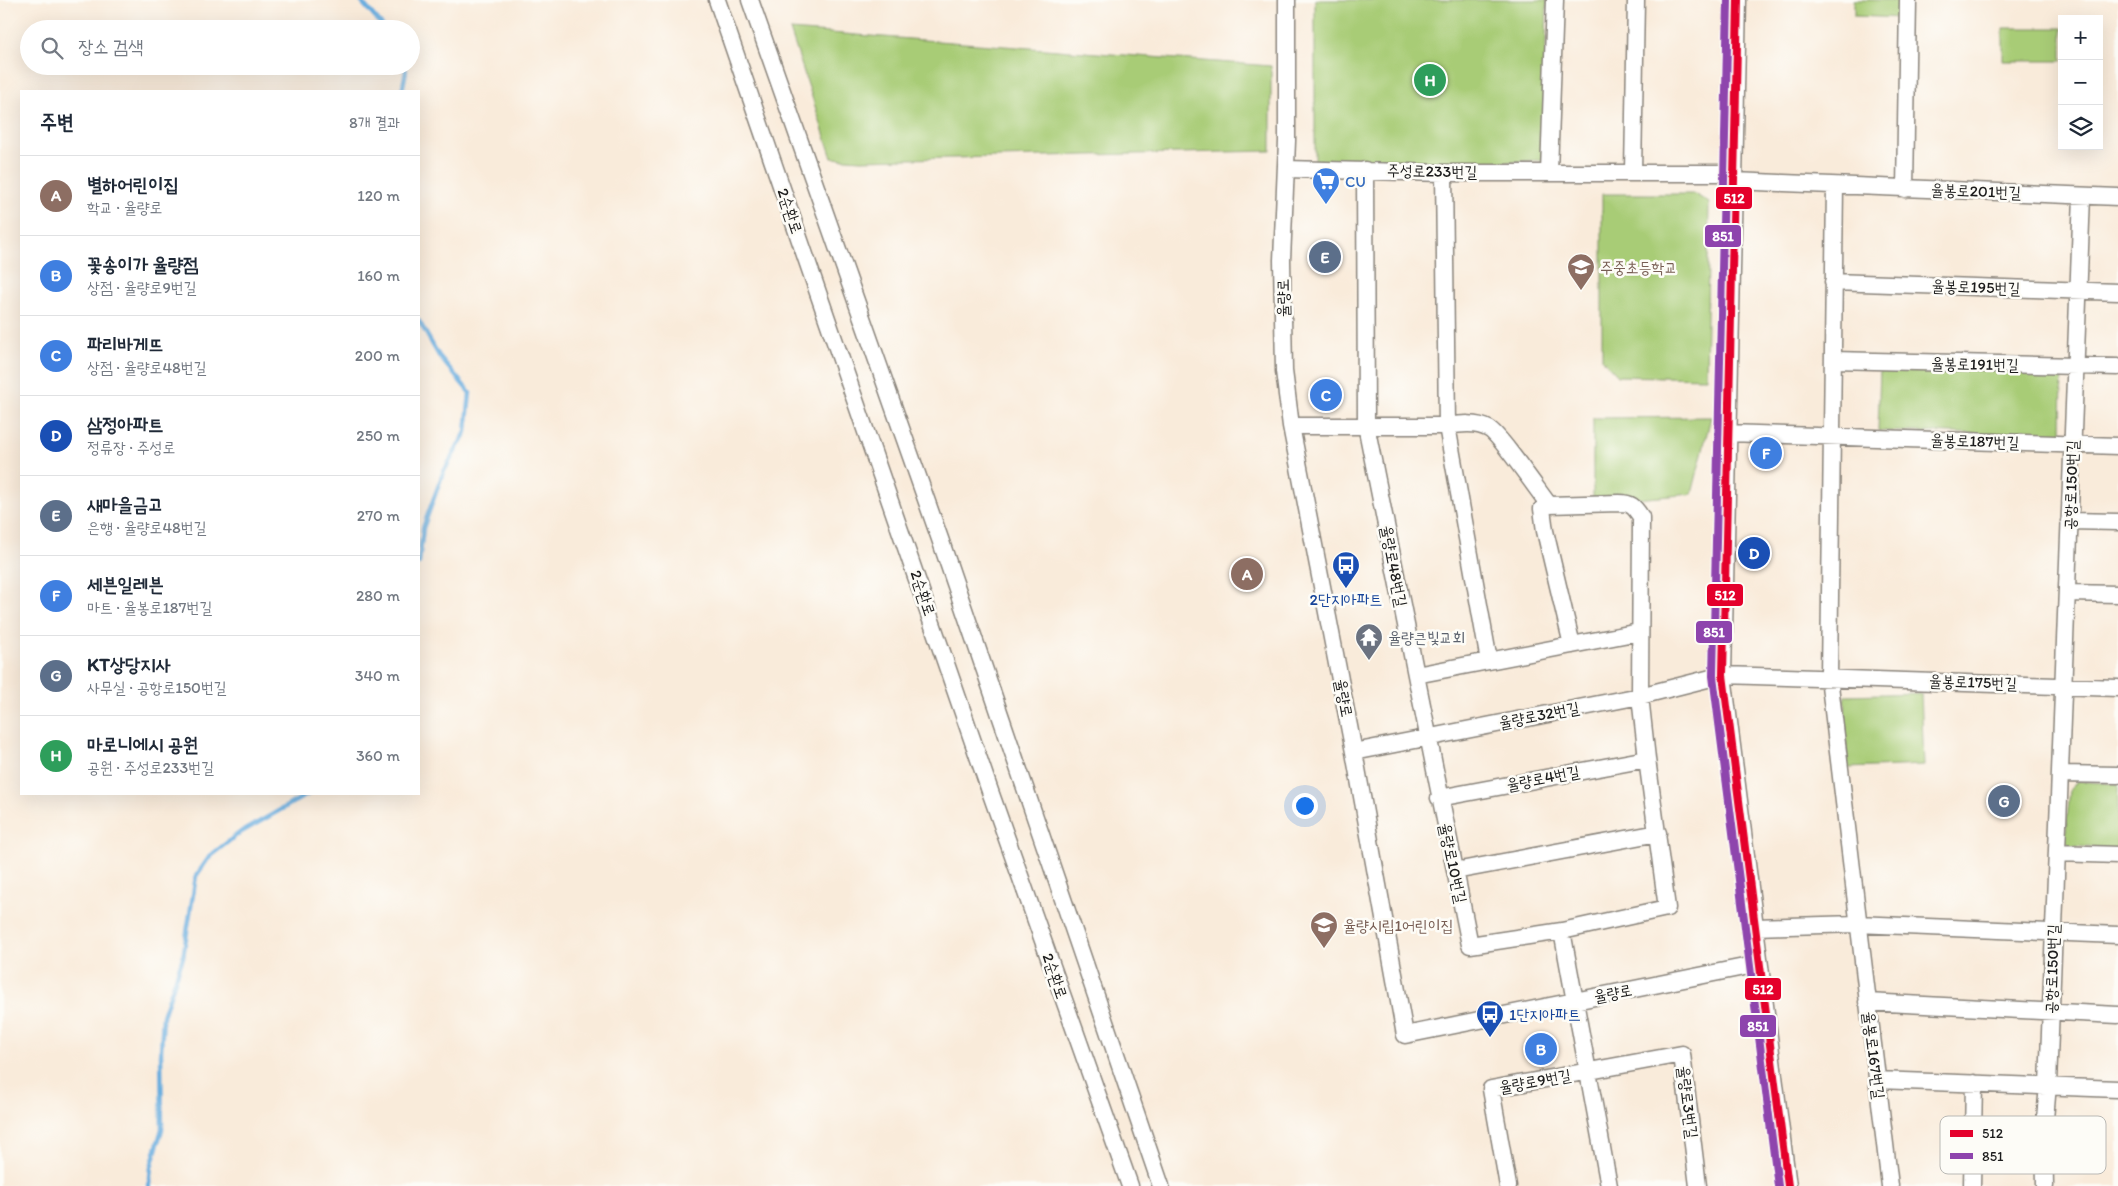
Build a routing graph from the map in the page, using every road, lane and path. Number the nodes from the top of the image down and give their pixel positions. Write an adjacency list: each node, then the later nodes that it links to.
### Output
1 (717, 0): 72 (street, 2순환로)
2 (750, 0): 73 (street, 2순환로)
3 (1287, 0): 8 (street, 율량로)
4 (1555, 0): 10 (street)
5 (1636, 0): 11 (street)
6 (1738, 0): 13 (street)
7 (1908, 0): 15 (street)
8 (1286, 169): 9 (street, 주성로233번길); 25 (street, 율량로)
9 (1366, 170): 12 (street, 주성로233번길); 24 (street, 율량로48번길)
10 (1549, 172): 11 (street, 주성로233번길); 12 (street, 주성로233번길)
11 (1633, 172): 13 (street, 주성로233번길)
12 (1444, 173): 26 (street)
13 (1734, 177): 14 (street, 율봉로201번길); 27 (street)
14 (1834, 186): 15 (street, 율봉로201번길); 18 (street)
15 (1906, 188): 16 (street, 율봉로201번길)
16 (2082, 196): 17 (street, 율봉로201번길); 19 (street, 공항로150번길)
17 (2118, 197)
18 (1833, 282): 19 (street, 율봉로195번길); 21 (street)
19 (2078, 291): 20 (street, 율봉로195번길); 22 (street, 공항로150번길)
20 (2118, 292)
21 (1832, 360): 22 (street, 율봉로191번길); 28 (street)
22 (2075, 366): 23 (street, 율봉로191번길); 29 (street, 공항로150번길)
23 (2118, 367)
24 (1366, 425): 25 (street); 26 (street); 39 (street, 율량로48번길)
25 (1291, 426): 46 (street, 율량로)
26 (1447, 426): 31 (street); 38 (street)
27 (1729, 433): 28 (street, 율봉로187번길); 40 (street)
28 (1832, 437): 29 (street, 율봉로187번길); 41 (street)
29 (2072, 445): 30 (street, 율봉로187번길); 32 (street, 공항로150번길)
30 (2118, 446)
31 (1549, 505): 36 (street); 37 (street)
32 (2069, 521): 33 (street); 34 (street, 공항로150번길)
33 (2118, 522)
34 (2067, 593): 35 (street); 42 (street, 공항로150번길)
35 (2118, 594)
36 (1639, 632): 37 (street); 44 (street)
37 (1572, 645): 38 (street)
38 (1489, 661): 39 (street)
39 (1416, 675): 45 (street, 율량로48번길)
40 (1723, 675): 41 (street, 율봉로175번길); 44 (street, 율량로32번길); 56 (street)
41 (1829, 677): 42 (street, 율봉로175번길); 55 (street, 율봉로167번길)
42 (2063, 686): 43 (street, 율봉로175번길); 48 (street, 공항로150번길)
43 (2118, 688)
44 (1640, 696): 45 (street, 율량로32번길); 47 (street)
45 (1428, 737): 46 (street, 율량로32번길); 50 (street, 율량로10번길)
46 (1354, 752): 61 (street, 율량로)
47 (1647, 759): 50 (street, 율량로4번길); 51 (street)
48 (2060, 774): 49 (street); 52 (street, 공항로150번길)
49 (2118, 775)
50 (1439, 798): 54 (street, 율량로10번길)
51 (1658, 833): 54 (street); 57 (street)
52 (2057, 854): 53 (street); 58 (street, 공항로150번길)
53 (2118, 856)
54 (1455, 871): 57 (street, 율량로10번길)
55 (1857, 924): 56 (street); 58 (street); 62 (street, 율봉로167번길)
56 (1755, 927): 60 (street)
57 (1562, 931): 61 (street)
58 (2054, 933): 59 (street); 63 (street, 공항로150번길)
59 (2118, 935)
60 (1759, 964): 61 (street, 율량로); 77 (street)
61 (1575, 1001): 65 (street, 율량로9번길)
62 (1867, 1002): 63 (street); 66 (street, 율봉로167번길)
63 (2051, 1011): 64 (street); 68 (street, 공항로150번길)
64 (2118, 1014)
65 (1588, 1072): 74 (street, 율량로9번길); 75 (street, 율량로9번길); 76 (street, 율량로3번길)
66 (1877, 1080): 67 (street); 78 (street, 율봉로167번길)
67 (1974, 1083): 68 (street); 70 (street)
68 (2048, 1085): 69 (street); 71 (street, 공항로150번길)
69 (2118, 1089)
70 (1973, 1116)
71 (2045, 1116)
72 (1130, 1186)
73 (1161, 1186)
74 (1508, 1186)
75 (1609, 1186)
76 (1698, 1186)
77 (1788, 1186)
78 (1890, 1186)

